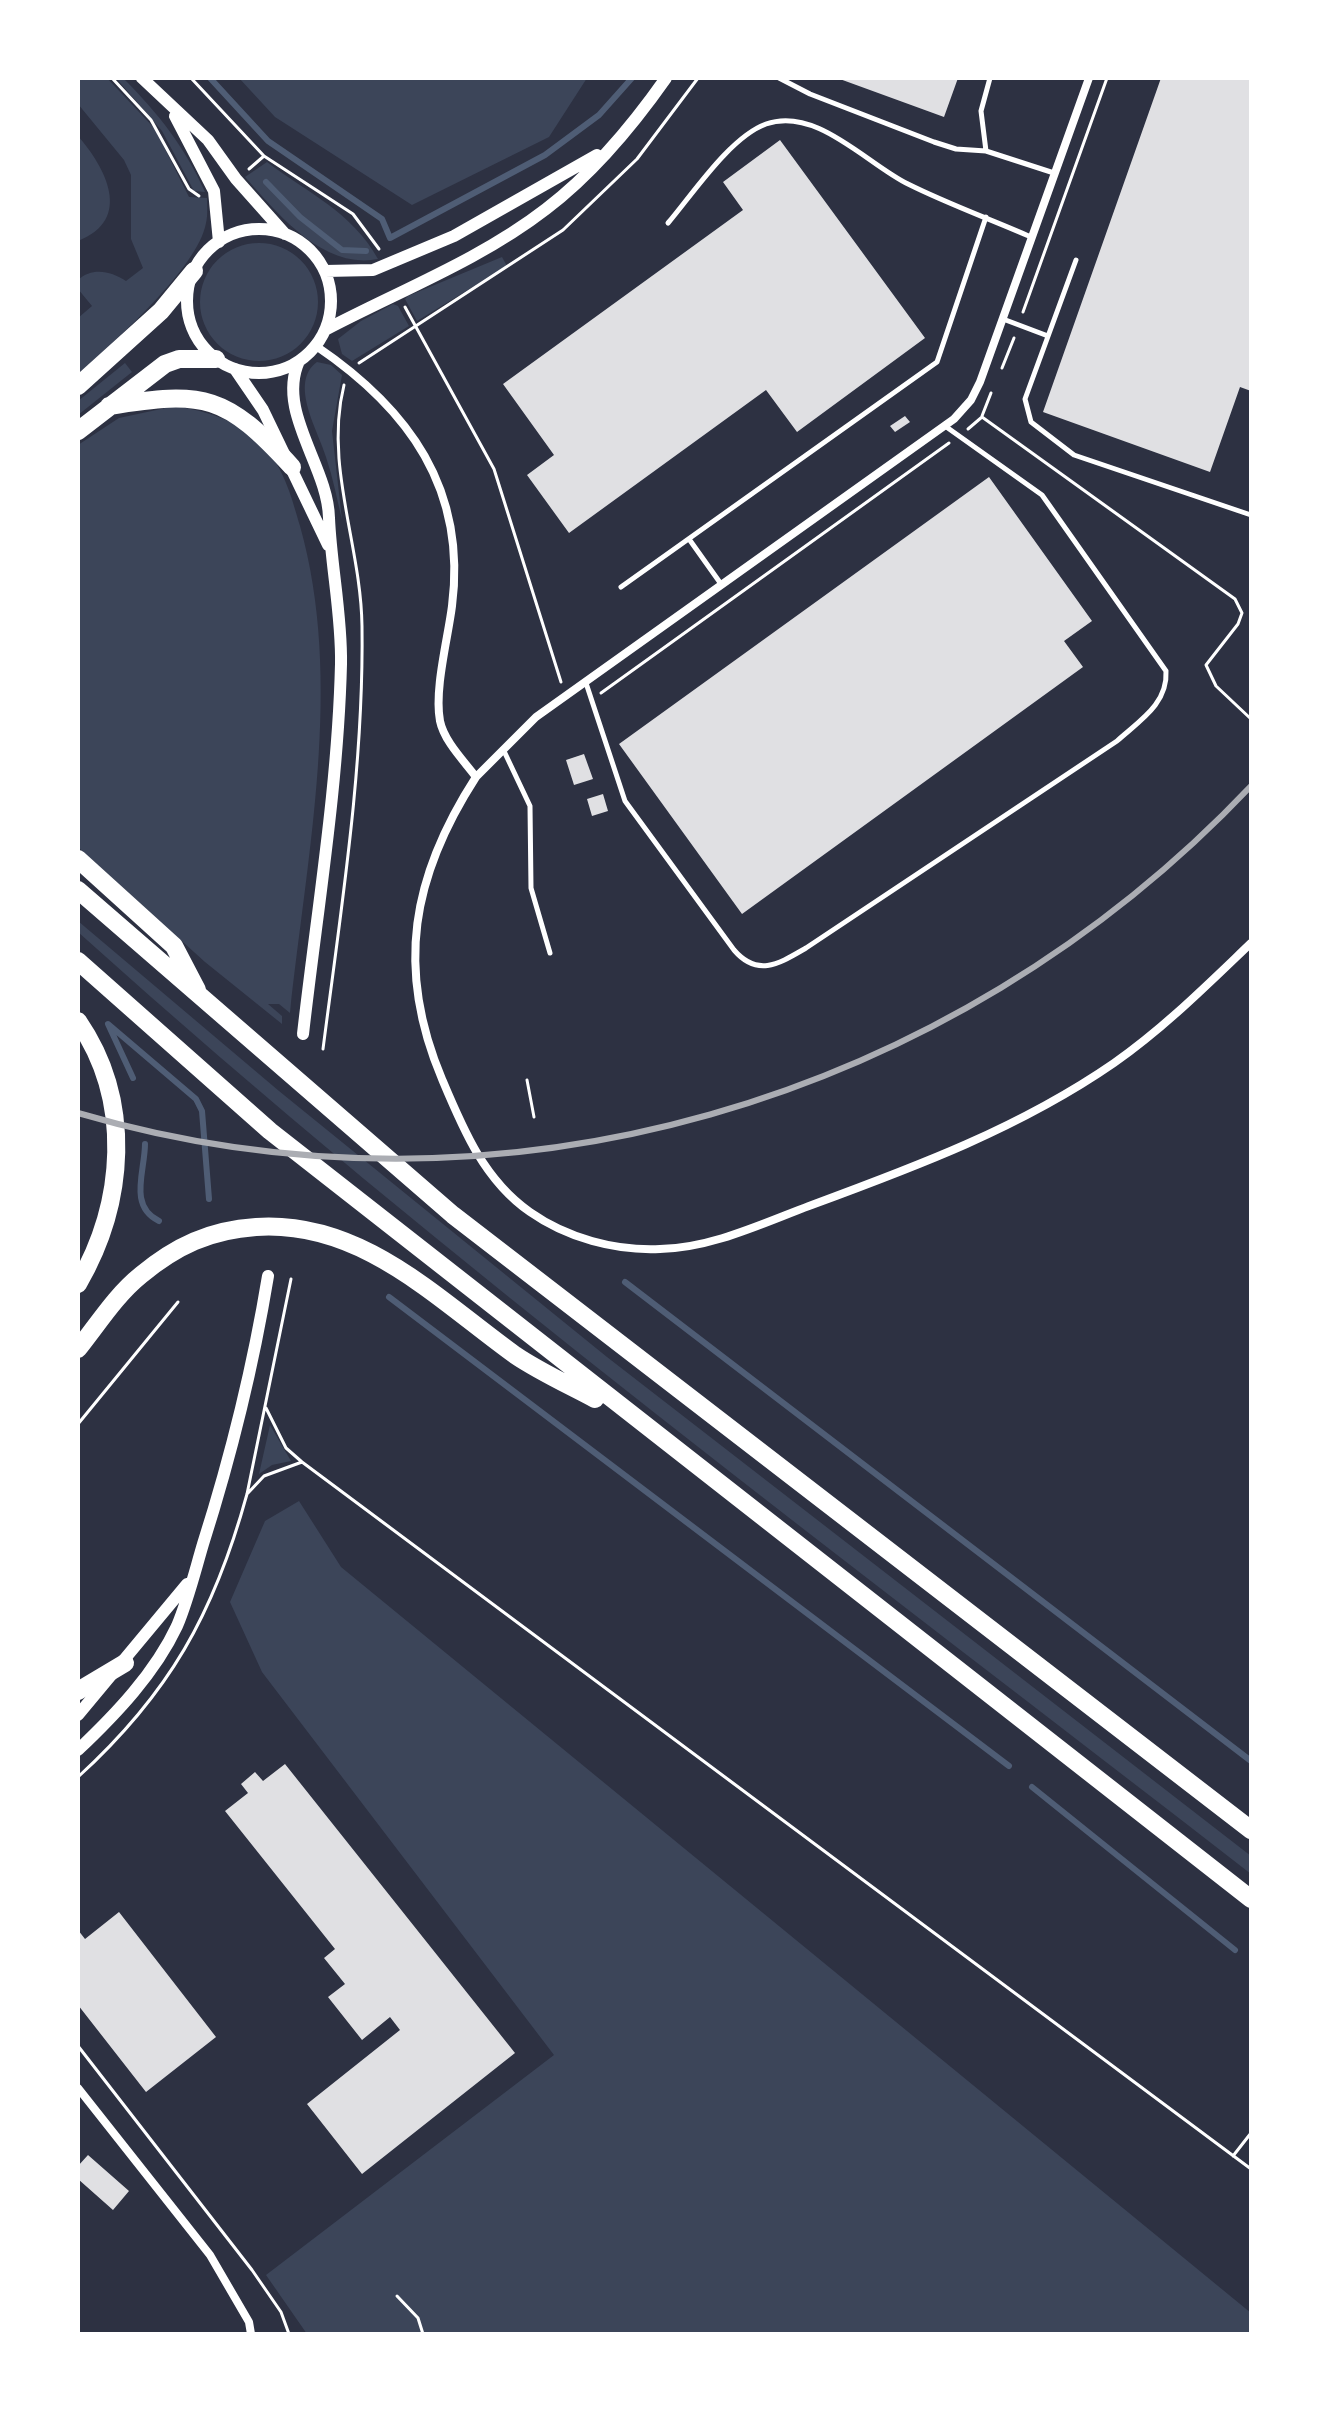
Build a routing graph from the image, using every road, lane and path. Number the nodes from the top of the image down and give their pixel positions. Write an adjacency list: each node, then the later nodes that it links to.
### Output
1 (112, 78): 15 (path)
2 (142, 78): 9 (street)
3 (191, 78): 12 (path)
4 (666, 78): 10 (street)
5 (779, 78): 11 (lane)
6 (990, 78): 11 (lane)
7 (1089, 78): 13 (street)
8 (1107, 78): 27 (path)
9 (169, 106): 18 (street); 20 (street)
10 (605, 151): 24 (street); 29 (street)
11 (986, 151): 13 (lane)
12 (264, 156): 14 (path); 21 (path)
13 (1055, 173): 19 (street)
14 (243, 175)
15 (206, 195)
16 (986, 217): 17 (lane); 19 (lane); 46 (lane)
17 (668, 223)
18 (285, 234): 20 (street); 24 (street)
19 (1032, 237): 26 (street)
20 (219, 242): 23 (street)
21 (382, 255)
22 (1076, 260): 30 (lane)
23 (194, 271): 32 (street); 37 (highway)
24 (325, 271): 29 (street)
25 (401, 301): 28 (path)
26 (1003, 319): 27 (lane); 41 (street)
27 (1019, 325): 30 (lane); 36 (path)
28 (416, 328): 34 (path); 51 (path)
29 (325, 330): 31 (street)
30 (1048, 336): 45 (lane)
31 (316, 346): 33 (street); 55 (street)
32 (216, 359): 35 (street); 39 (highway)
33 (299, 361): 35 (street); 47 (street)
34 (357, 365)
35 (235, 369): 44 (street)
36 (998, 377)
37 (78, 386)
38 (993, 391): 40 (path)
39 (109, 406): 42 (highway); 44 (highway)
40 (982, 417): 43 (path); 53 (path)
41 (945, 426): 43 (lane); 48 (street)
42 (78, 431)
43 (959, 436): 52 (path); 52 (lane)
44 (292, 467): 47 (street)
45 (1251, 515)
46 (689, 539): 48 (lane); 49 (lane)
47 (331, 551): 63 (street)
48 (721, 584): 50 (street)
49 (621, 587)
50 (585, 681): 51 (street); 52 (lane)
51 (566, 695): 54 (street)
52 (592, 700)
53 (1251, 719)
54 (503, 749): 55 (street); 59 (lane)
55 (476, 777): 58 (street)
56 (78, 859): 61 (highway)
57 (78, 890): 61 (highway)
58 (1251, 943)
59 (550, 953)
60 (78, 961): 72 (highway)
61 (201, 1000): 80 (highway)
62 (78, 1021): 68 (highway)
63 (303, 1034)
64 (527, 1080): 65 (path)
65 (534, 1117)
66 (268, 1276): 75 (street)
67 (291, 1279): 73 (path)
68 (78, 1284)
69 (178, 1302): 71 (path)
70 (78, 1349): 72 (highway)
71 (78, 1424)
72 (643, 1426): 81 (highway)
73 (302, 1462): 74 (path); 85 (path)
74 (247, 1494)
75 (192, 1579): 76 (street); 79 (street)
76 (125, 1663): 77 (highway); 78 (street)
77 (78, 1691)
78 (78, 1715)
79 (78, 1750)
80 (1251, 1830)
81 (1251, 1899)
82 (78, 2046): 89 (path)
83 (78, 2088): 88 (street)
84 (1251, 2133): 85 (path)
85 (1233, 2156): 86 (path)
86 (1251, 2169)
87 (397, 2296): 90 (path)
88 (251, 2334)
89 (289, 2334)
90 (423, 2334)

